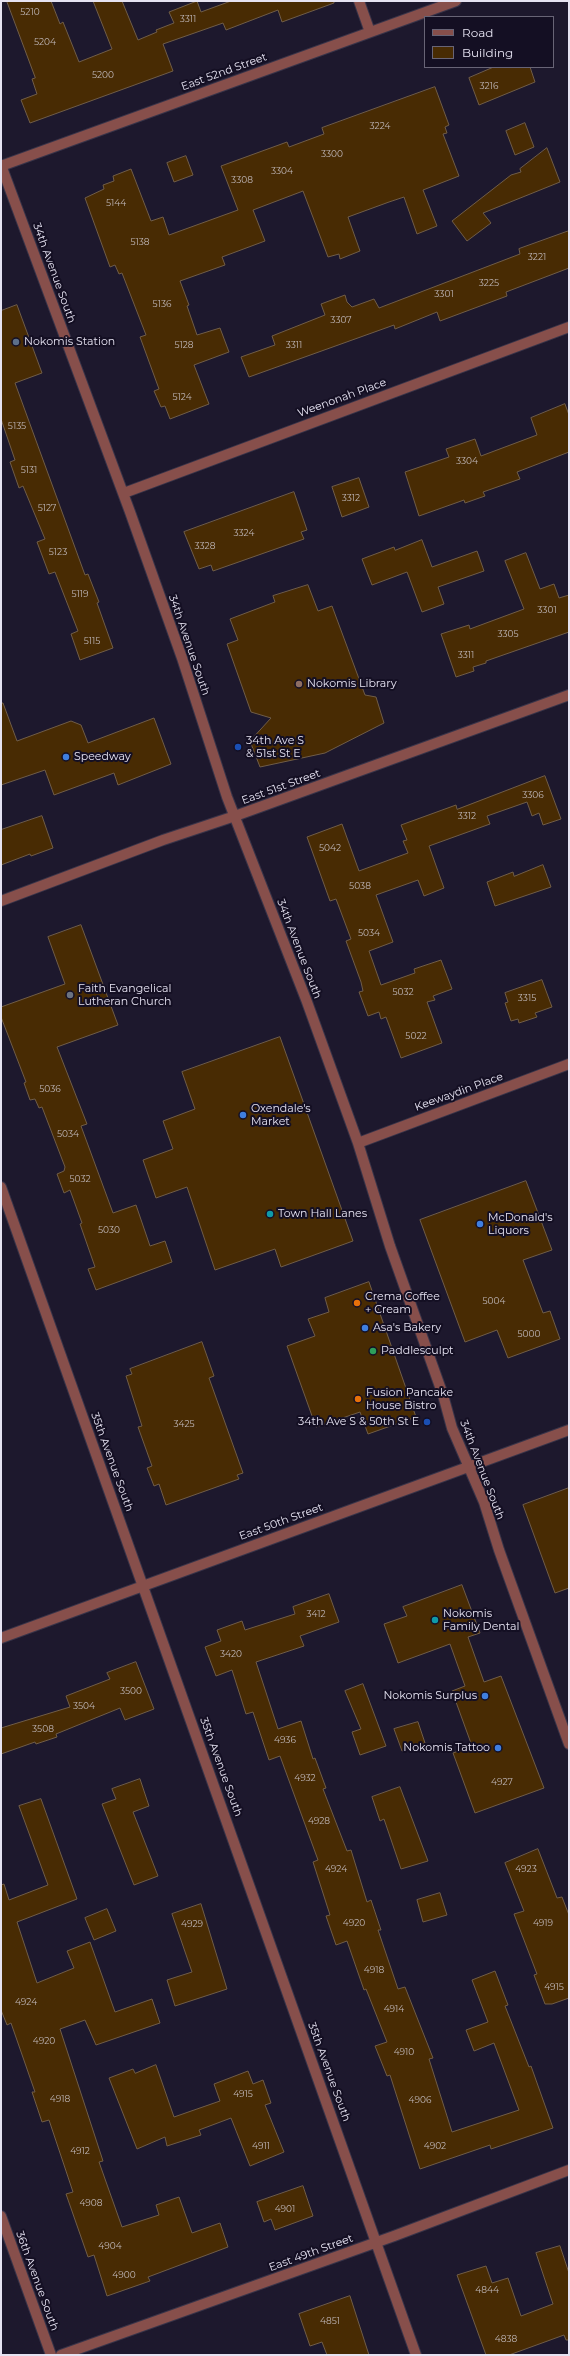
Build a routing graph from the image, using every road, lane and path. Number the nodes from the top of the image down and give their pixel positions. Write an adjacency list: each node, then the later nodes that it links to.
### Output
1 (359, 1): 3 (street)
2 (456, 1): 3 (street, East 52nd Street)
3 (370, 32): 4 (street, East 52nd Street)
4 (1, 165): 6 (street, 34th Avenue South)
5 (569, 327): 6 (street, Weenonah Place)
6 (124, 493): 8 (street, 34th Avenue South)
7 (569, 695): 8 (street, East 51st Street)
8 (235, 816): 9 (street, East 51st Street); 11 (street, 34th Avenue South)
9 (1, 901)
10 (569, 1064): 11 (street, Keewaydin Place)
11 (358, 1143): 14 (street, 34th Avenue South)
12 (1, 1188): 15 (street, 35th Avenue South)
13 (569, 1430): 14 (street, East 50th Street)
14 (470, 1466): 15 (street, East 50th Street); 17 (street, 34th Avenue South)
15 (143, 1585): 16 (street, East 50th Street); 20 (street, 35th Avenue South)
16 (1, 1638)
17 (569, 1744)
18 (569, 2170): 20 (street, East 49th Street)
19 (1, 2216): 21 (street, 36th Avenue South)
20 (377, 2242): 22 (street, East 49th Street); 23 (street, 35th Avenue South)
21 (51, 2355)
22 (61, 2355)
23 (416, 2355)

